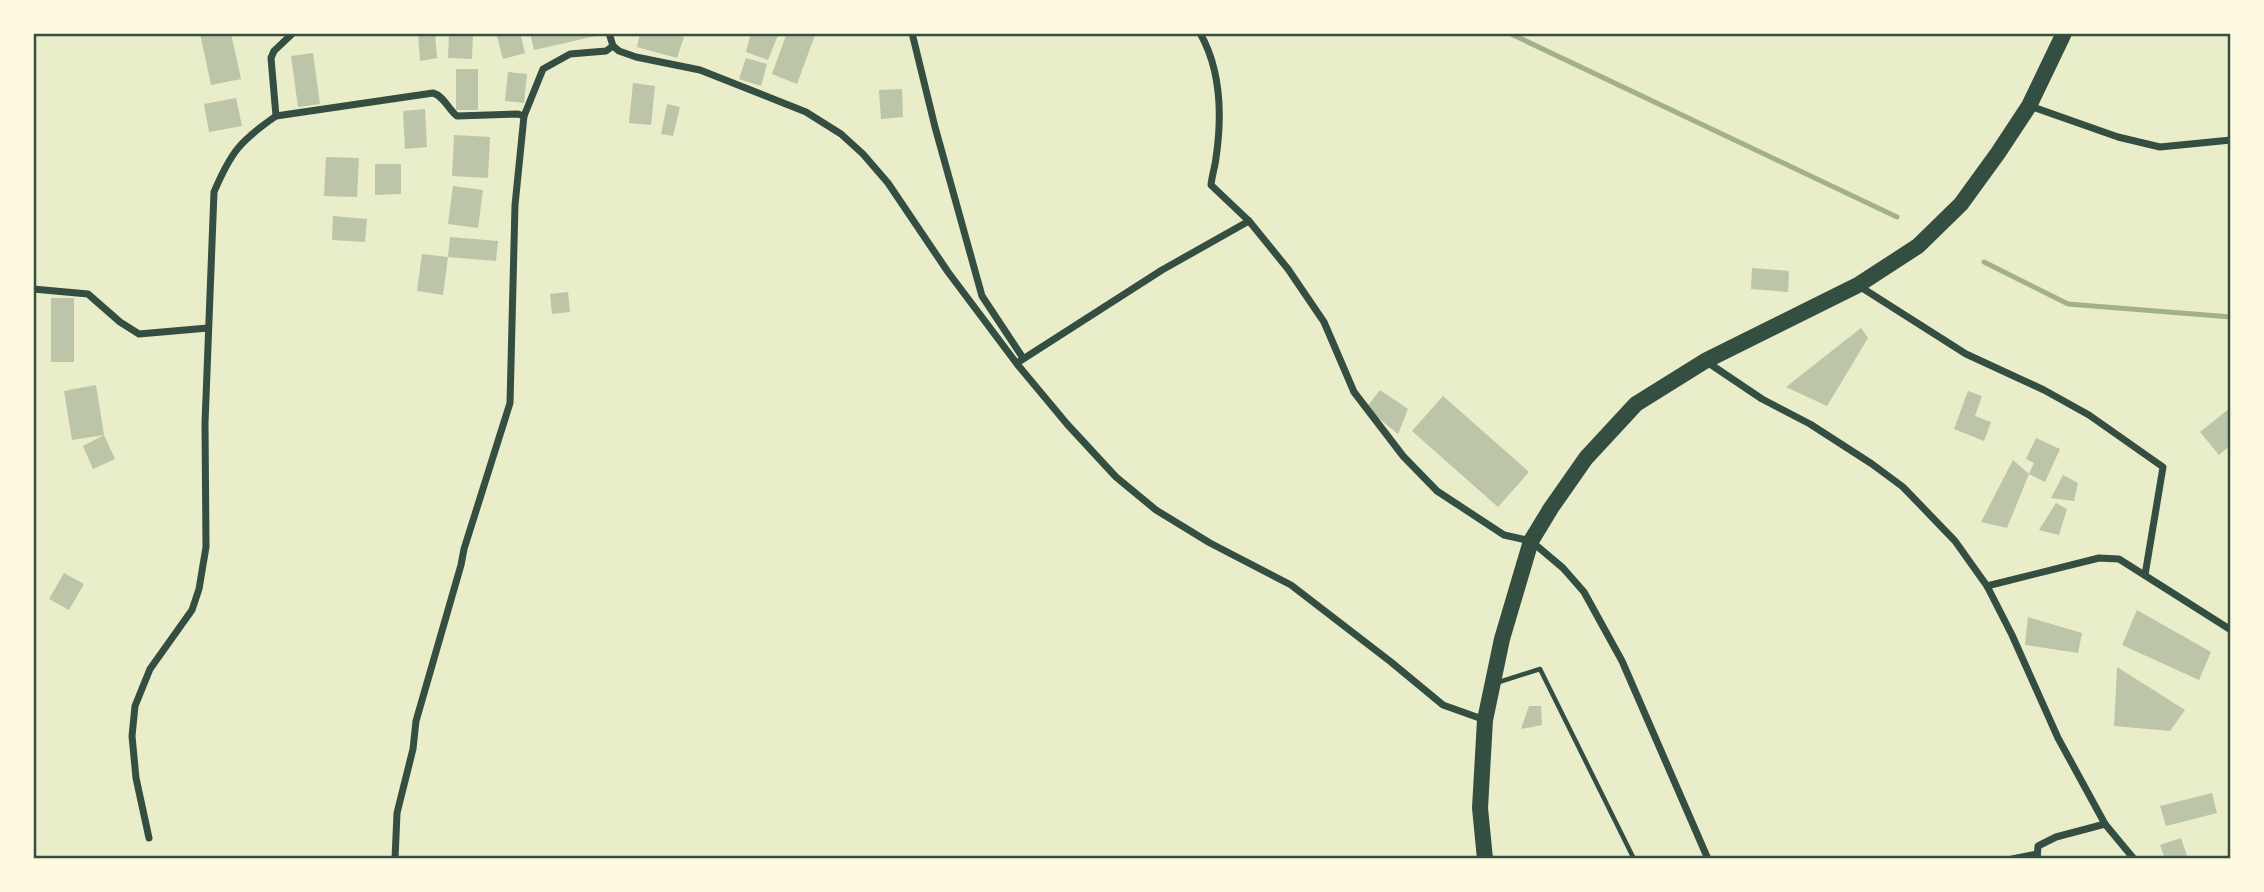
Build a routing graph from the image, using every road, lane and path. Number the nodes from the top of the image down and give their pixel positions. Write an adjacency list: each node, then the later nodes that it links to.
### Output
1 (293, 33): 8 (street)
2 (608, 33): 6 (street)
3 (912, 33): 16 (street)
4 (1200, 33): 11 (street)
5 (2064, 33): 7 (highway)
6 (613, 46): 9 (street); 16 (street)
7 (2029, 106): 10 (street); 12 (highway)
8 (276, 116): 9 (street); 14 (street)
9 (524, 116): 26 (street)
10 (2231, 140)
11 (1249, 221): 16 (street); 17 (street)
12 (1858, 285): 15 (highway); 18 (street)
13 (33, 289): 14 (street)
14 (208, 328): 24 (street)
15 (1705, 360): 17 (highway); 19 (street)
16 (1020, 361): 22 (street)
17 (1531, 541): 21 (highway); 29 (street)
18 (2145, 575): 19 (street); 20 (street)
19 (1987, 586): 23 (street)
20 (2231, 631)
21 (1493, 684): 22 (highway); 28 (lane)
22 (1485, 720): 27 (highway)
23 (2105, 824): 25 (street); 31 (street)
24 (149, 838)
25 (2037, 856): 30 (street)
26 (395, 859)
27 (1485, 859)
28 (1634, 859)
29 (1708, 859)
30 (2012, 859)
31 (2134, 859)

